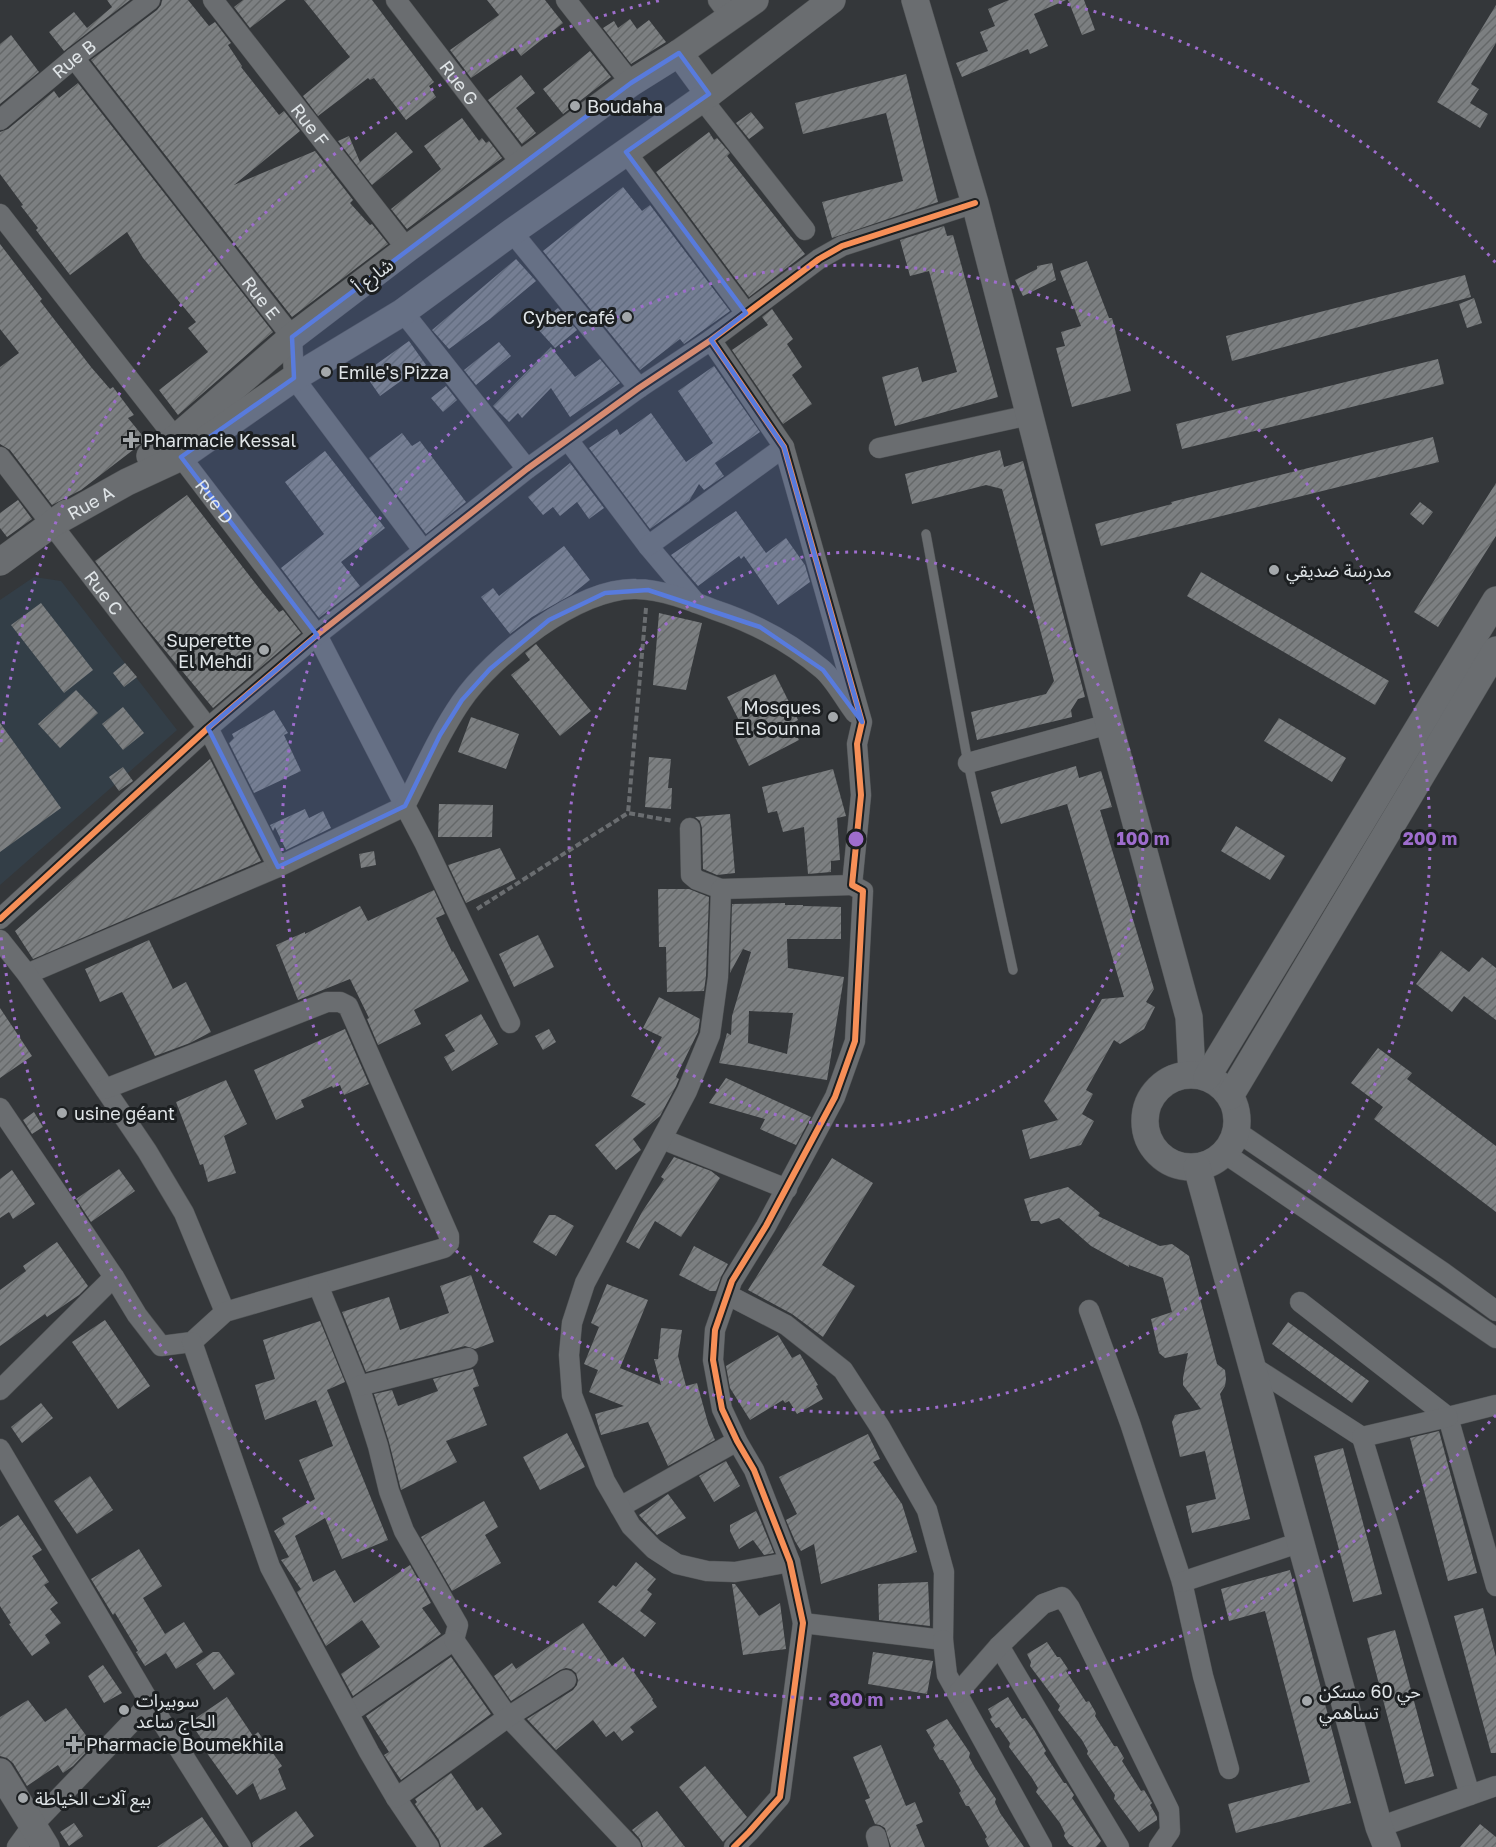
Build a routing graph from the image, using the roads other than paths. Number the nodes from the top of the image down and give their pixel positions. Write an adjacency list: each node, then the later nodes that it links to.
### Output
1 (150, 0): 10 (street, Rue B)
2 (213, 0): 20 (street, Rue F)
3 (396, 0): 15 (street, Rue G)
4 (566, 0): 11 (street)
5 (755, 0): 8 (street, شارع أ)
6 (832, 0): 12 (street, شارع أ)
7 (915, 0): 16 (street)
8 (724, 8): 9 (street, شارع أ)
9 (679, 53): 11 (street, شارع أ); 12 (street)
10 (74, 58): 13 (street, Rue B); 23 (street, Rue E)
11 (631, 83): 15 (street, شارع أ)
12 (706, 97): 14 (street, شارع أ); 18 (street)
13 (0, 120)
14 (626, 152): 19 (street, شارع أ); 22 (street)
15 (521, 163): 20 (street, شارع أ)
16 (975, 203): 22 (street); 27 (street)
17 (0, 214): 29 (street, Rue D)
18 (805, 230)
19 (512, 232): 21 (street, شارع أ); 26 (street)
20 (407, 249): 23 (street, شارع أ)
21 (403, 312): 25 (street, شارع أ); 33 (street)
22 (746, 313): 24 (street)
23 (292, 337): 25 (street, Rue E); 29 (street, شارع أ)
24 (711, 340): 26 (street); 30 (street)
25 (294, 378): 29 (street, شارع أ); 39 (street)
26 (639, 388): 28 (street)
27 (1030, 415): 31 (street); 46 (street)
28 (568, 440): 33 (street); 38 (street)
29 (177, 445): 34 (street, شارع أ); 35 (street, شارع أ); 36 (street, شارع أ); 43 (street, Rue D)
30 (784, 447): 38 (street); 45 (street)
31 (879, 448)
32 (0, 458): 36 (street, Rue C)
33 (527, 470): 39 (street)
34 (127, 482): 35 (street, Rue A)
35 (92, 501): 36 (street, Rue A)
36 (52, 524): 40 (street, شارع أ); 47 (street, Rue C)
37 (926, 534): 48 (lane)
38 (648, 546): 42 (street)
39 (423, 550): 43 (street)
40 (0, 562)
41 (1496, 600): 59 (street)
42 (696, 603): 45 (street); 49 (street)
43 (317, 635): 47 (street); 49 (street, Rue D)
44 (1496, 650): 61 (street)
45 (862, 722): 52 (street)
46 (1109, 724): 48 (street); 59 (street)
47 (208, 728): 51 (street, Rue C); 54 (street)
48 (968, 763): 56 (lane)
49 (405, 806): 51 (street); 58 (street, Rue D)
50 (690, 828): 53 (street)
51 (278, 867): 57 (street)
52 (852, 885): 53 (street); 66 (street)
53 (721, 889): 63 (street)
54 (0, 919)
55 (0, 940): 57 (street)
56 (1013, 970)
57 (27, 974): 60 (street)
58 (510, 1023)
59 (1199, 1076): 61 (street); 65 (street)
60 (105, 1089): 68 (street); 73 (street)
61 (1230, 1096): 64 (street)
62 (0, 1108): 67 (street)
63 (662, 1139): 66 (street); 85 (street)
64 (1230, 1142): 65 (street); 72 (street); 74 (street)
65 (1197, 1167): 77 (street)
66 (787, 1189): 69 (street)
67 (114, 1277): 75 (street); 79 (street)
68 (318, 1285): 73 (street); 78 (street)
69 (728, 1295): 83 (street); 92 (street)
70 (1300, 1302): 81 (street)
71 (1089, 1310): 88 (street)
72 (1496, 1311)
73 (225, 1312): 75 (street)
74 (1496, 1338)
75 (192, 1342): 97 (street)
76 (468, 1358): 78 (street)
77 (1252, 1366): 82 (street); 86 (street)
78 (359, 1386): 91 (street)
79 (0, 1390)
80 (1496, 1405): 81 (street)
81 (1448, 1416): 82 (street); 89 (street)
82 (1362, 1437): 102 (street)
83 (737, 1441): 85 (street); 87 (street)
84 (0, 1449): 96 (street)
85 (620, 1507): 87 (street)
86 (1301, 1542): 88 (street); 105 (street)
87 (790, 1562): 90 (street)
88 (1182, 1582): 99 (street)
89 (1496, 1586)
90 (803, 1623): 92 (street); 110 (street)
91 (453, 1640): 97 (street); 98 (street)
92 (943, 1640): 95 (street)
93 (999, 1646): 95 (street); 112 (street); 113 (street)
94 (566, 1680): 98 (street)
95 (958, 1693): 111 (street)
96 (150, 1703): 104 (street); 107 (street)
97 (349, 1713): 103 (street)
98 (508, 1718): 103 (street); 109 (street)
99 (1229, 1769)
100 (0, 1772): 104 (street)
101 (1496, 1786): 102 (street)
102 (1470, 1795): 105 (street)
103 (396, 1798): 108 (street)
104 (40, 1836): 106 (street)
105 (1383, 1837)
106 (16, 1847)
107 (241, 1847)
108 (429, 1847)
109 (631, 1847)
110 (734, 1847)
111 (1042, 1847)
112 (1119, 1847)
113 (1159, 1847)

